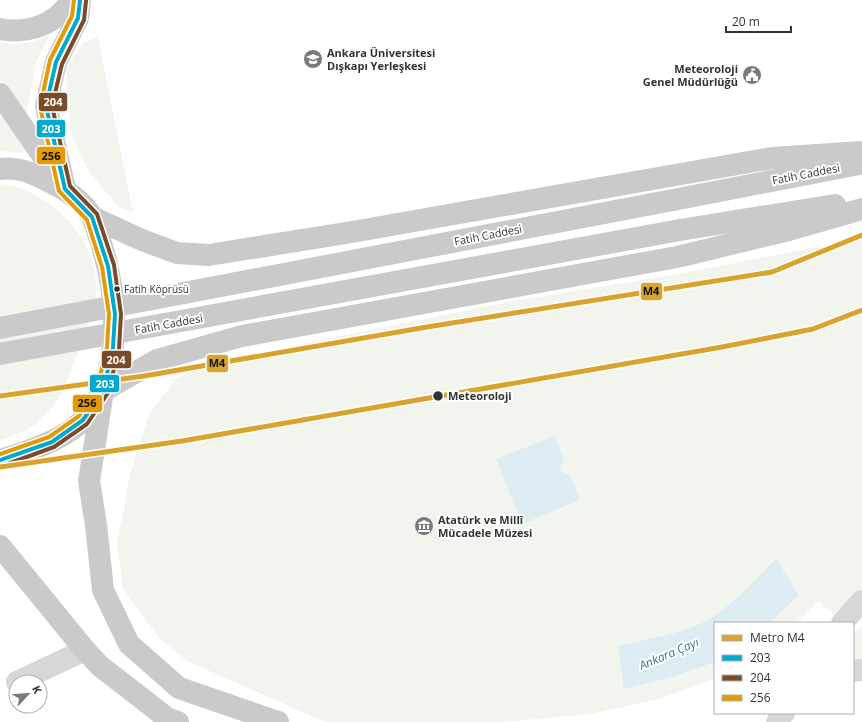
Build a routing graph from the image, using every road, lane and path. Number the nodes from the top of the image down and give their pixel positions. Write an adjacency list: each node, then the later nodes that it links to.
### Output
1 (71, 0): 3 (main road)
2 (80, 0): 8 (main road)
3 (0, 29)
4 (0, 94): 8 (main road)
5 (862, 152): 11 (main road)
6 (862, 163): 12 (main road, Fatih Caddesi, bridge)
7 (0, 169): 8 (main road)
8 (65, 189): 11 (main road)
9 (862, 202): 13 (main road, Fatih Caddesi, bridge)
10 (862, 210): 14 (main road)
11 (92, 217): 14 (main road)
12 (0, 328)
13 (0, 354)
14 (103, 391): 15 (main road); 23 (main road)
15 (0, 460)
16 (0, 546): 19 (main road)
17 (862, 601): 18 (street)
18 (843, 622)
19 (85, 650): 20 (street); 22 (main road)
20 (34, 674)
21 (783, 714): 24 (street)
22 (178, 722)
23 (278, 722)
24 (777, 722)

